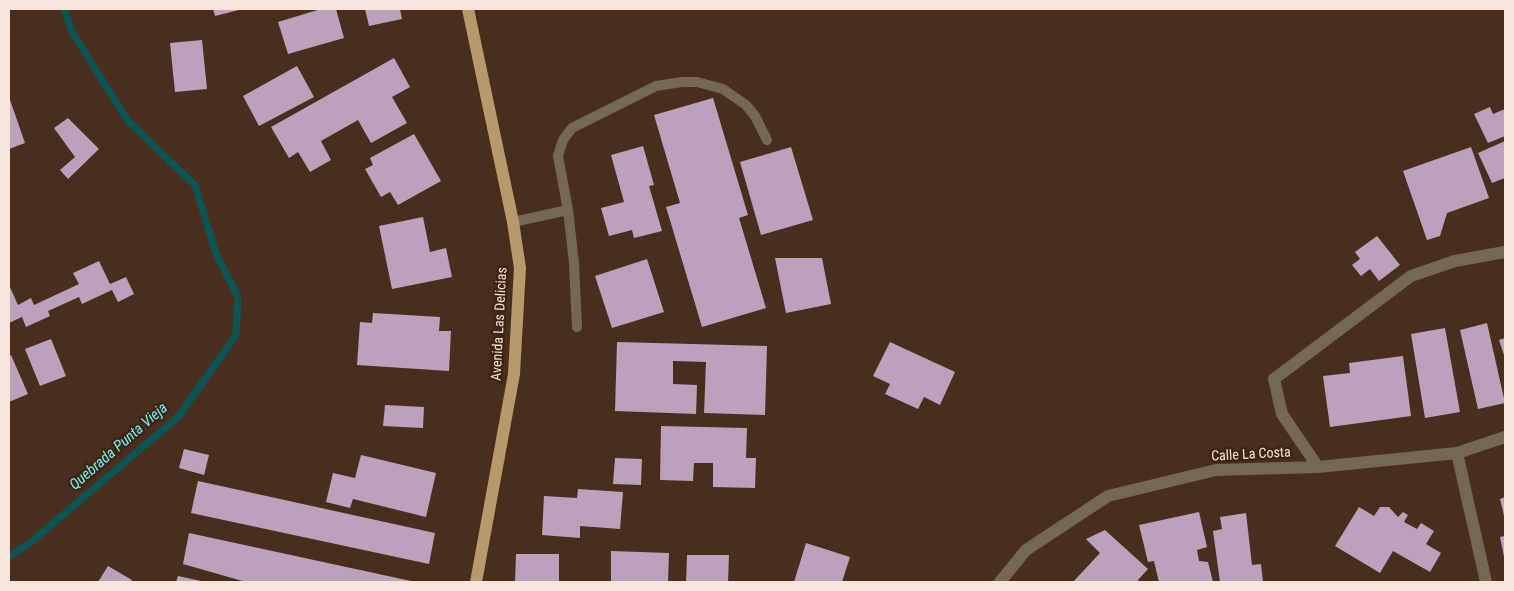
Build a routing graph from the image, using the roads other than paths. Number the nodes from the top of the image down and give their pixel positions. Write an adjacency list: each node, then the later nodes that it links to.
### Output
1 (468, 9): 4 (main road, Avenida Las Delicias)
2 (767, 140): 3 (lane)
3 (568, 210): 4 (lane); 6 (lane)
4 (513, 222): 10 (main road, Avenida Las Delicias)
5 (1505, 252): 9 (street)
6 (578, 327)
7 (1505, 437): 8 (street, Calle La Costa)
8 (1457, 454): 9 (street, Calle La Costa); 12 (street)
9 (1318, 467): 11 (street, Calle La Costa)
10 (476, 582)
11 (1000, 582)
12 (1486, 582)

